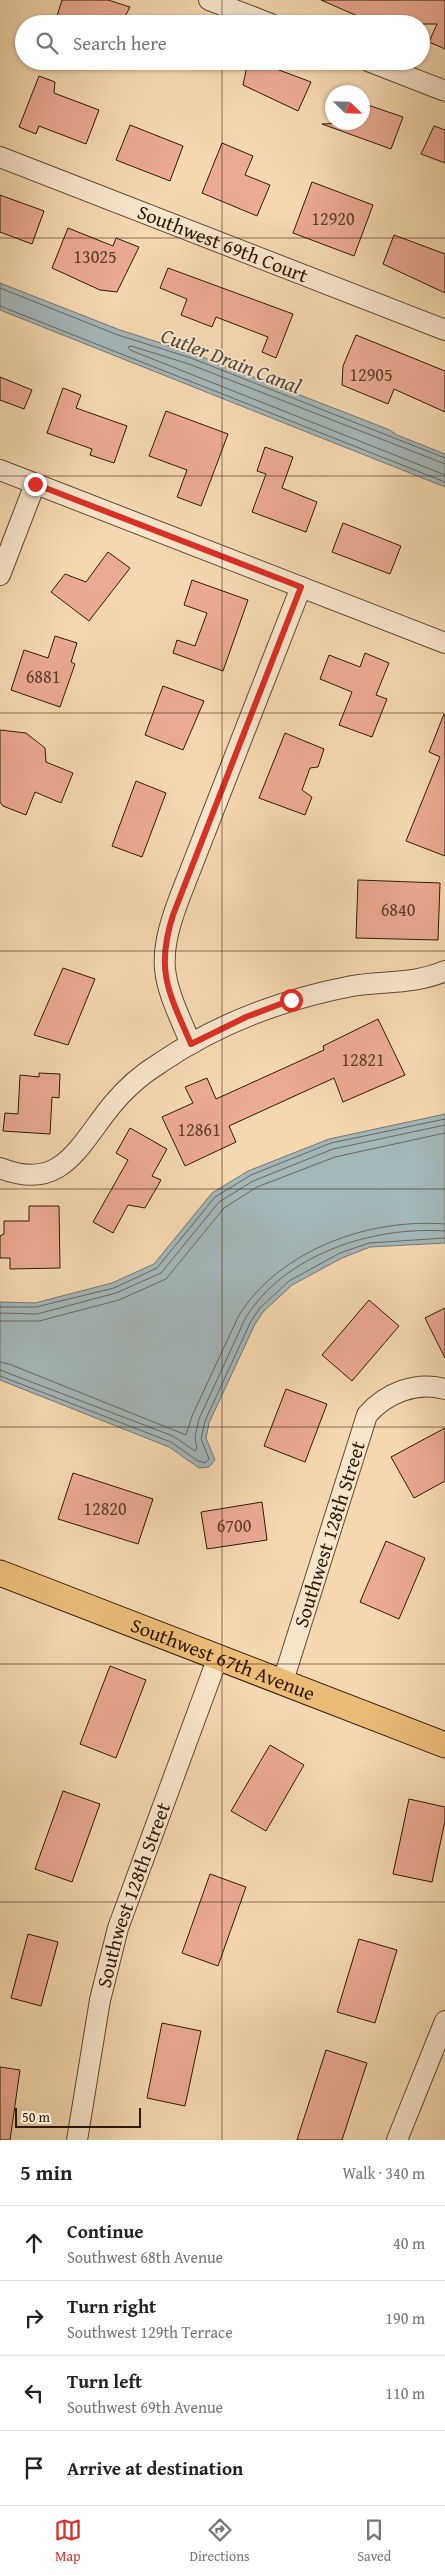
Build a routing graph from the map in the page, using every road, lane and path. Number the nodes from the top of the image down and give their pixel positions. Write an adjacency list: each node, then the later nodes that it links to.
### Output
1 (209, 0): 2 (street)
2 (248, 15)
3 (391, 70): 4 (street)
4 (445, 91)
5 (0, 158): 6 (street, Southwest 69th Court)
6 (445, 330)
7 (0, 470): 8 (street)
8 (35, 484): 9 (street); 10 (street)
9 (0, 575)
10 (301, 587): 11 (street); 13 (street)
11 (445, 643)
12 (445, 971): 13 (street)
13 (191, 1044): 14 (street)
14 (0, 1168)
15 (445, 1389): 18 (street, Southwest 128th Street)
16 (0, 1573): 17 (main road, Southwest 67th Avenue)
17 (218, 1657): 18 (main road, Southwest 67th Avenue); 21 (street, Southwest 128th Street)
18 (283, 1681): 19 (main road, Southwest 67th Avenue)
19 (445, 1745)
20 (445, 2021): 22 (street)
21 (77, 2140)
22 (397, 2140)

